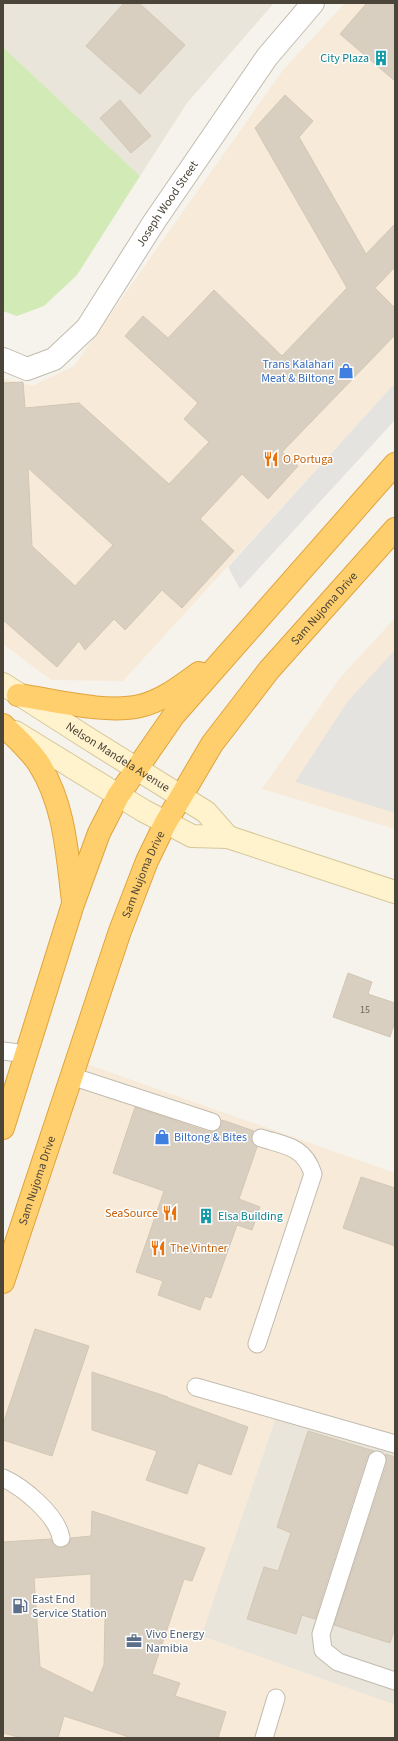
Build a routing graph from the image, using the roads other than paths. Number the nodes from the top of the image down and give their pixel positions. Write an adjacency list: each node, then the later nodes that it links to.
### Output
1 (313, 3): 2 (street, Joseph Wood Street)
2 (3, 359)
3 (395, 464): 5 (highway)
4 (395, 529): 9 (highway, Sam Nujoma Drive)
5 (232, 648): 6 (highway); 8 (highway)
6 (11, 689): 8 (main road, Nelson Mandela Avenue)
7 (3, 725): 10 (main road); 14 (highway)
8 (136, 768): 9 (main road, Nelson Mandela Avenue); 10 (highway)
9 (181, 795): 11 (highway, Sam Nujoma Drive); 12 (main road, Nelson Mandela Avenue)
10 (118, 796): 11 (main road); 14 (highway)
11 (165, 824): 12 (main road); 17 (highway, Sam Nujoma Drive)
12 (228, 837): 13 (main road)
13 (395, 892)
14 (73, 904): 16 (highway)
15 (3, 1051): 16 (lane)
16 (27, 1054): 19 (highway)
17 (71, 1076): 18 (lane); 21 (highway, Sam Nujoma Drive)
18 (212, 1122)
19 (3, 1128)
20 (260, 1138): 22 (lane)
21 (3, 1282)
22 (256, 1344)
23 (196, 1387): 24 (lane)
24 (395, 1444)
25 (377, 1460): 28 (lane)
26 (3, 1478): 27 (lane)
27 (61, 1538)
28 (395, 1681)
29 (276, 1698): 30 (lane)
30 (264, 1738)

